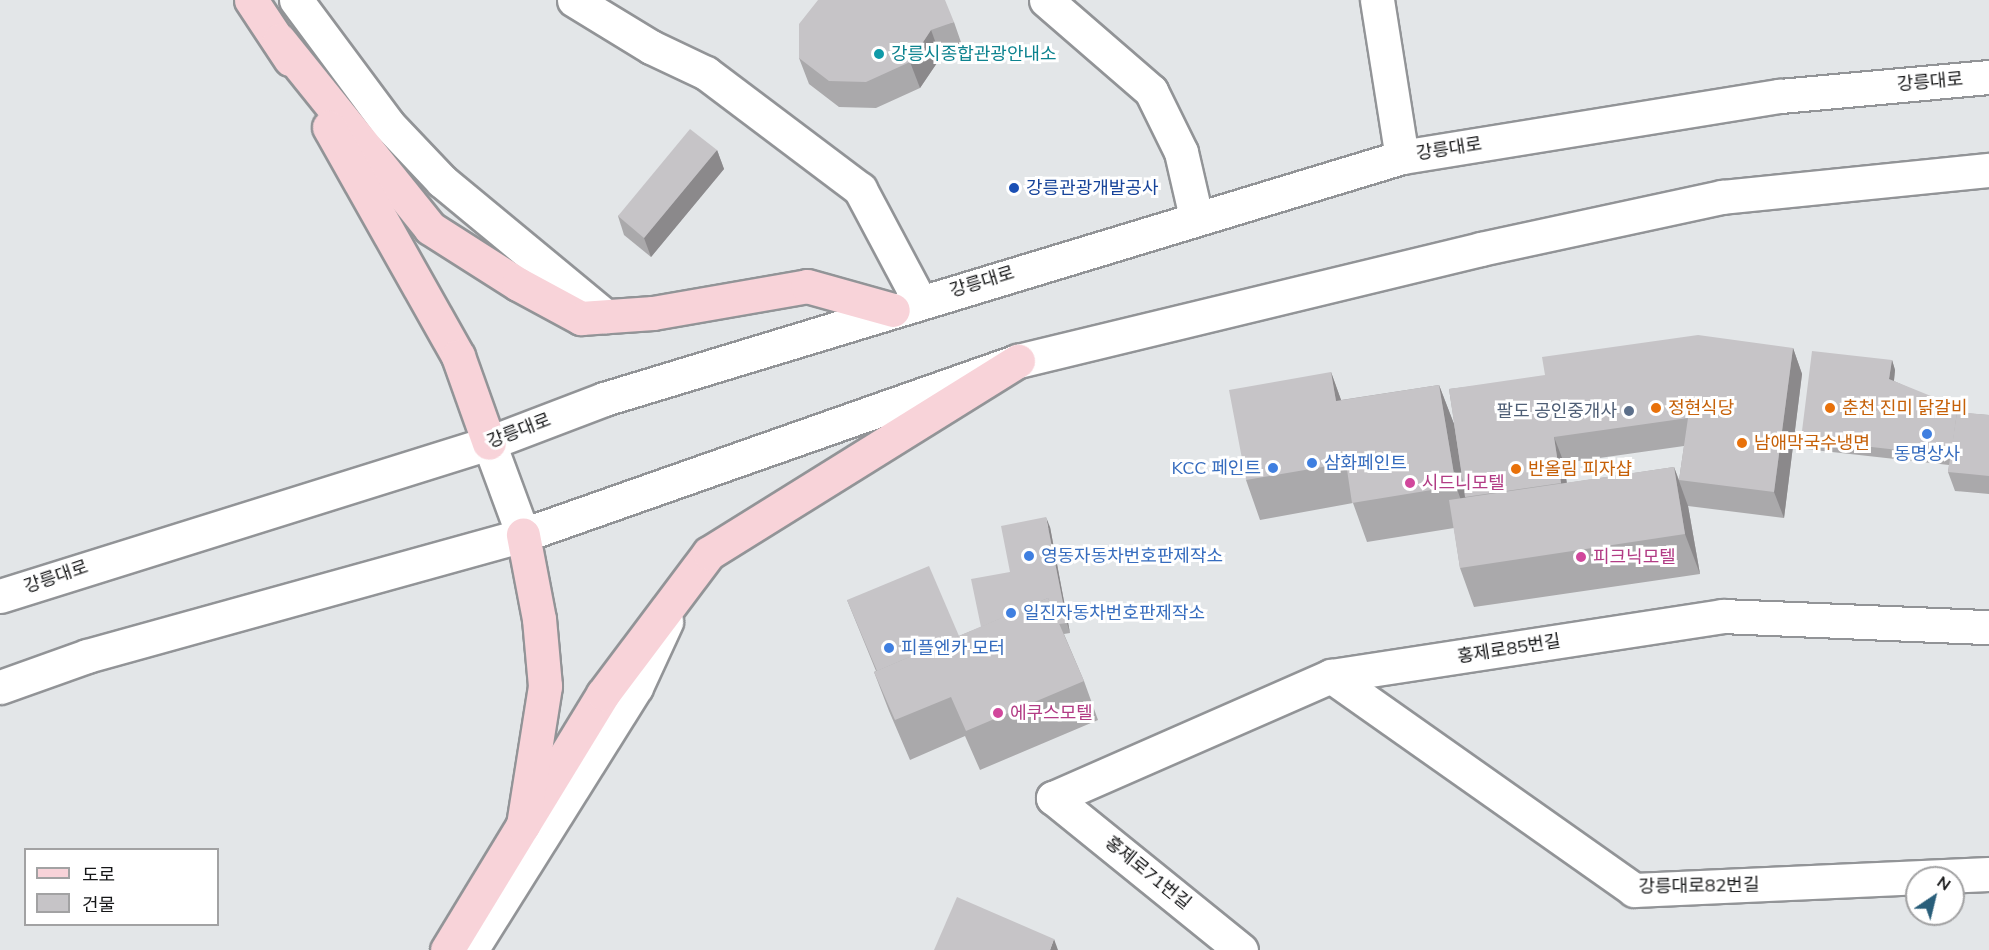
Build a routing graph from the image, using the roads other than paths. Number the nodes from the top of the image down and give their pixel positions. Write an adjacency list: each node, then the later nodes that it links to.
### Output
1 (251, 0): 6 (main road)
2 (296, 0): 12 (street)
3 (574, 0): 11 (street)
4 (1046, 0): 10 (street)
5 (1377, 0): 8 (street)
6 (279, 40): 12 (main road); 14 (main road)
7 (1989, 77): 8 (street, 강릉대로)
8 (1402, 157): 10 (street, 강릉대로)
9 (1989, 170): 13 (street)
10 (1196, 217): 11 (street, 강릉대로)
11 (907, 306): 12 (main road); 14 (street, 강릉대로)
12 (605, 316)
13 (1018, 361): 15 (street); 16 (main road)
14 (489, 443): 15 (street); 17 (street, 강릉대로)
15 (523, 535): 20 (street); 22 (main road)
16 (681, 590): 22 (main road); 25 (street)
17 (0, 597)
18 (1989, 627): 19 (street, 홍제로85번길)
19 (1331, 676): 21 (street, 홍제로85번길); 23 (street, 강릉대로82번길)
20 (0, 687)
21 (1053, 798): 26 (street, 홍제로71번길)
22 (524, 825): 24 (main road)
23 (1989, 874)
24 (447, 950)
25 (471, 950)
26 (1241, 950)

